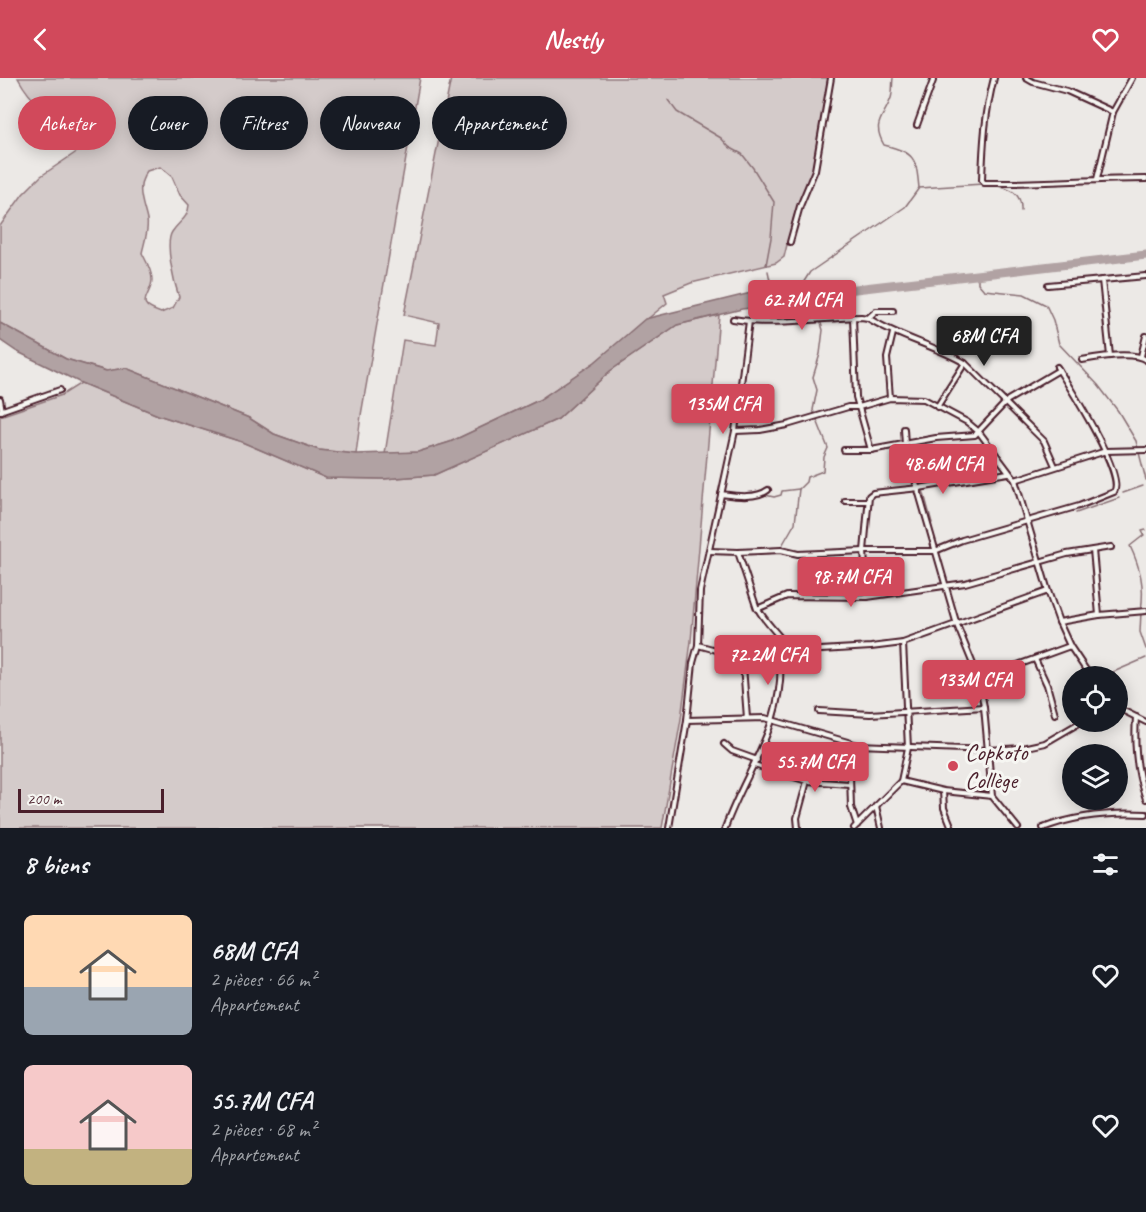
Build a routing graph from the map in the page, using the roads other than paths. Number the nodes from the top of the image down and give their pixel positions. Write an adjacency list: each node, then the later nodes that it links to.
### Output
1 (831, 78): 11 (street)
2 (934, 78): 8 (street)
3 (994, 78): 9 (street)
4 (1026, 78): 6 (street)
5 (1132, 78): 7 (street)
6 (1033, 80): 7 (street)
7 (1113, 112): 9 (street)
8 (917, 125)
9 (1097, 179): 10 (street)
10 (1146, 179)
11 (790, 242)
12 (1146, 276): 13 (street)
13 (1101, 280): 14 (street); 22 (street)
14 (1048, 285)
15 (893, 311): 17 (street)
16 (853, 317): 17 (street); 19 (street); 31 (street)
17 (868, 318): 20 (street)
18 (733, 319): 19 (street)
19 (749, 321): 35 (street)
20 (893, 333): 26 (street); 28 (street)
21 (1146, 336): 23 (street)
22 (1110, 356): 23 (street); 24 (street)
23 (1141, 356): 25 (street)
24 (1082, 360)
25 (1146, 360)
26 (965, 363): 30 (street); 32 (street)
27 (60, 390): 33 (street)
28 (890, 398): 31 (street); 32 (street)
29 (0, 399): 33 (street)
30 (1006, 403): 36 (street); 41 (street); 42 (street)
31 (859, 407): 35 (street); 39 (street)
32 (937, 407): 36 (street)
33 (1, 411)
34 (904, 429): 37 (street)
35 (735, 431): 47 (street)
36 (979, 432): 37 (street); 43 (street)
37 (905, 445): 39 (street); 45 (street)
38 (844, 450): 39 (street)
39 (871, 450)
40 (1143, 450): 41 (street)
41 (1106, 451): 42 (street); 50 (street)
42 (1055, 466): 44 (street)
43 (1008, 473): 44 (street); 45 (street)
44 (1015, 480): 50 (street)
45 (919, 488): 49 (street); 55 (street)
46 (768, 490): 47 (street)
47 (721, 494): 52 (street)
48 (845, 501): 49 (street)
49 (867, 501): 54 (street)
50 (1027, 520): 55 (street); 57 (street)
51 (1111, 547): 53 (street)
52 (709, 550): 56 (street); 67 (street)
53 (1093, 550): 57 (street); 63 (street)
54 (864, 551): 55 (street); 56 (street); 60 (street)
55 (935, 551): 58 (street)
56 (738, 552): 61 (street)
57 (1039, 561): 58 (street); 59 (street)
58 (945, 586): 60 (street); 65 (street)
59 (1048, 591): 64 (street); 65 (street)
60 (867, 597): 61 (street)
61 (758, 609): 69 (street)
62 (1146, 611): 63 (street)
63 (1099, 615): 64 (street)
64 (1059, 622): 68 (street)
65 (957, 625): 66 (street); 74 (street)
66 (903, 643): 69 (street); 77 (street)
67 (698, 645): 70 (street); 83 (street)
68 (1070, 645): 72 (street); 73 (street)
69 (791, 651): 71 (street)
70 (742, 653): 71 (street); 81 (street)
71 (780, 653): 82 (street)
72 (1035, 658): 74 (street); 79 (street)
73 (1084, 666)
74 (979, 679): 75 (street)
75 (984, 707): 77 (street); 89 (street)
76 (819, 711): 77 (street)
77 (907, 712): 88 (street)
78 (1128, 713): 80 (street)
79 (1054, 714)
80 (1136, 717): 84 (street); 97 (street)
81 (747, 718): 82 (street); 83 (street)
82 (773, 719): 86 (street); 90 (street)
83 (687, 720): 102 (street)
84 (1146, 722)
85 (1064, 732): 89 (street)
86 (849, 743): 88 (street); 94 (street)
87 (724, 744): 90 (street)
88 (908, 748): 89 (street); 92 (street)
89 (989, 750): 96 (street)
90 (758, 760): 91 (street)
91 (754, 765): 93 (street); 103 (street)
92 (901, 781): 95 (street); 98 (street)
93 (807, 782): 94 (street); 104 (street)
94 (849, 784): 100 (street)
95 (943, 791): 96 (street); 106 (street)
96 (992, 796): 107 (street)
97 (1146, 800)
98 (876, 806): 100 (street); 105 (street)
99 (1146, 814): 101 (street)
100 (856, 826)
101 (1054, 826): 108 (street)
102 (669, 828)
103 (725, 828)
104 (798, 828)
105 (881, 828)
106 (952, 828)
107 (1018, 828)
108 (1043, 828)

